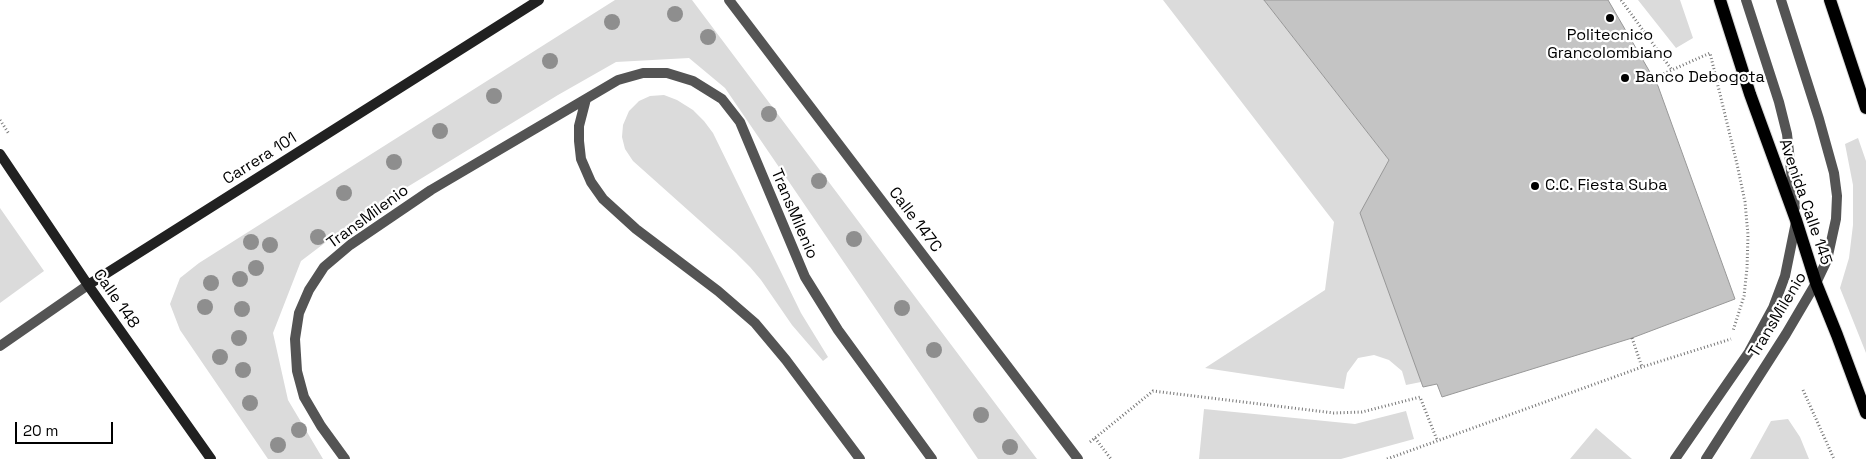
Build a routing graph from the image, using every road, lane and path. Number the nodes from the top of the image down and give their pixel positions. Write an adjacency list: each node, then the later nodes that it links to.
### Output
1 (539, 0): 15 (street, Carrera 101)
2 (728, 0): 23 (street, Calle 147C)
3 (1621, 0): 8 (path)
4 (1720, 0): 13 (main road, Avenida Calle 145)
5 (1746, 0): 13 (street, TransMilenio)
6 (1780, 0): 14 (street, TransMilenio)
7 (1830, 0): 11 (main road)
8 (1672, 70): 9 (path); 18 (path)
9 (1654, 78)
10 (586, 99): 25 (street, TransMilenio); 26 (street); 27 (street, TransMilenio)
11 (1866, 108)
12 (0, 154): 15 (street, Calle 148)
13 (1796, 220): 14 (main road, Avenida Calle 145); 30 (street, TransMilenio)
14 (1816, 283): 20 (main road, Avenida Calle 145); 31 (street, TransMilenio)
15 (88, 285): 17 (street, Carrera 101); 24 (street, Calle 148)
16 (1632, 338): 18 (path)
17 (0, 346)
18 (1642, 367): 22 (path)
19 (1803, 390): 32 (path)
20 (1866, 413)
21 (1095, 438): 22 (path); 23 (path); 28 (path)
22 (1437, 440): 29 (path)
23 (1076, 457)
24 (211, 459)
25 (345, 459)
26 (860, 459)
27 (932, 459)
28 (1110, 459)
29 (1386, 459)
30 (1675, 459)
31 (1706, 459)
32 (1834, 459)

